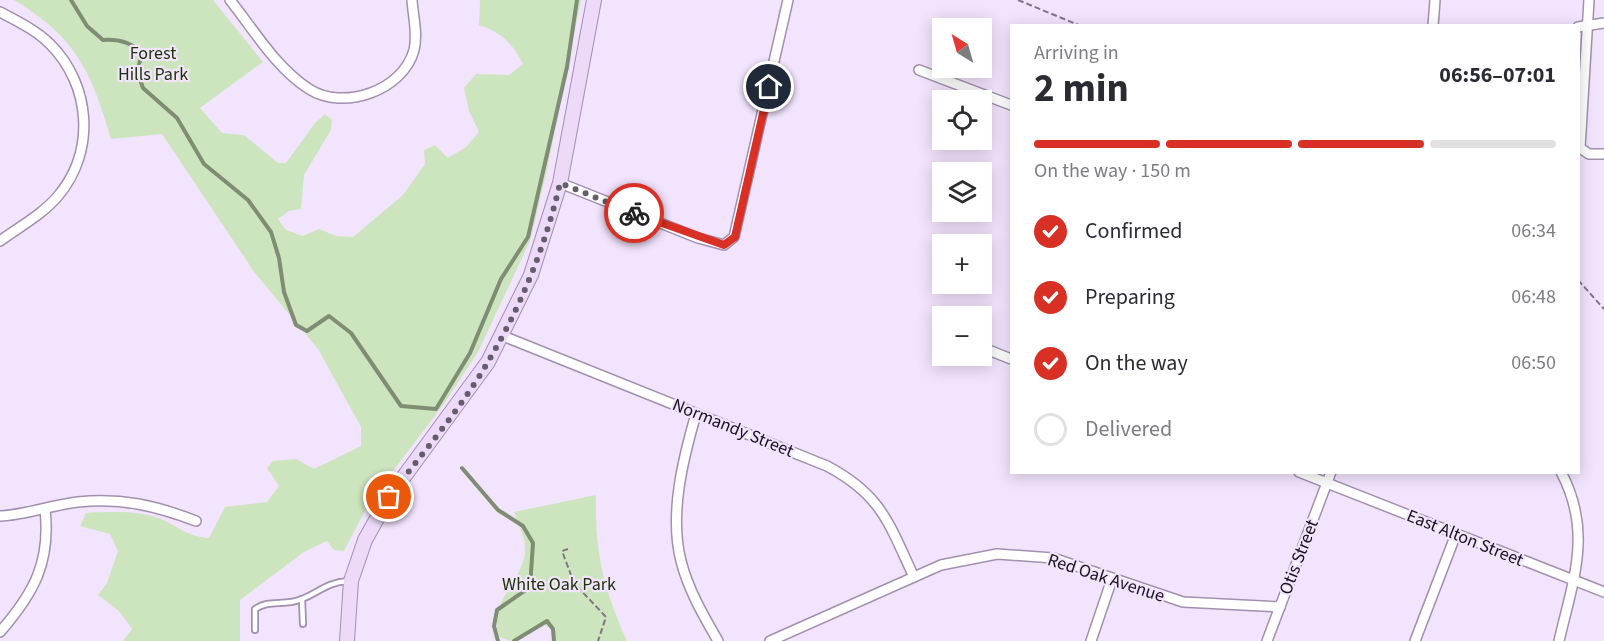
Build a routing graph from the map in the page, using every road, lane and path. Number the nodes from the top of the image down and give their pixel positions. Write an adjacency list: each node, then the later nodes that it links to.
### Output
1 (230, 0): 2 (street)
2 (412, 0)
3 (594, 0): 16 (street)
4 (788, 0): 16 (street)
5 (1018, 0): 10 (path)
6 (1435, 0): 11 (street)
7 (1589, 0): 12 (street)
8 (0, 12): 17 (street)
9 (1604, 23): 12 (street)
10 (1076, 24)
11 (1432, 24)
12 (1582, 26): 15 (street)
13 (919, 70): 14 (street)
14 (1010, 105)
15 (1604, 154)
16 (560, 183): 20 (street)
17 (0, 242)
18 (1580, 282): 19 (path)
19 (1604, 309)
20 (503, 336): 23 (street, Normandy Street); 36 (street)
21 (992, 351): 22 (street)
22 (1010, 359)
23 (696, 414): 33 (street, Normandy Street); 45 (street)
24 (1304, 474): 27 (street, East Alton Street)
25 (1330, 474): 27 (street, Otis Street)
26 (1562, 474): 35 (street)
27 (1327, 483): 31 (street, East Alton Street); 39 (street, Otis Street)
28 (45, 509): 29 (street); 30 (street); 42 (street)
29 (0, 516)
30 (196, 521)
31 (1456, 534): 35 (street, East Alton Street); 49 (street)
32 (568, 549): 44 (path)
33 (914, 577): 34 (street, Red Oak Avenue); 46 (street, Red Oak Avenue)
34 (1112, 579): 39 (street, Red Oak Avenue); 47 (street)
35 (1573, 580): 37 (street, East Alton Street); 50 (street)
36 (351, 581): 38 (lane); 43 (street)
37 (1604, 592)
38 (302, 599): 40 (lane); 41 (lane)
39 (1280, 607): 48 (street, Otis Street)
40 (303, 624)
41 (255, 630)
42 (0, 632)
43 (346, 641)
44 (598, 641)
45 (717, 641)
46 (770, 641)
47 (1091, 641)
48 (1267, 641)
49 (1415, 641)
50 (1559, 641)

